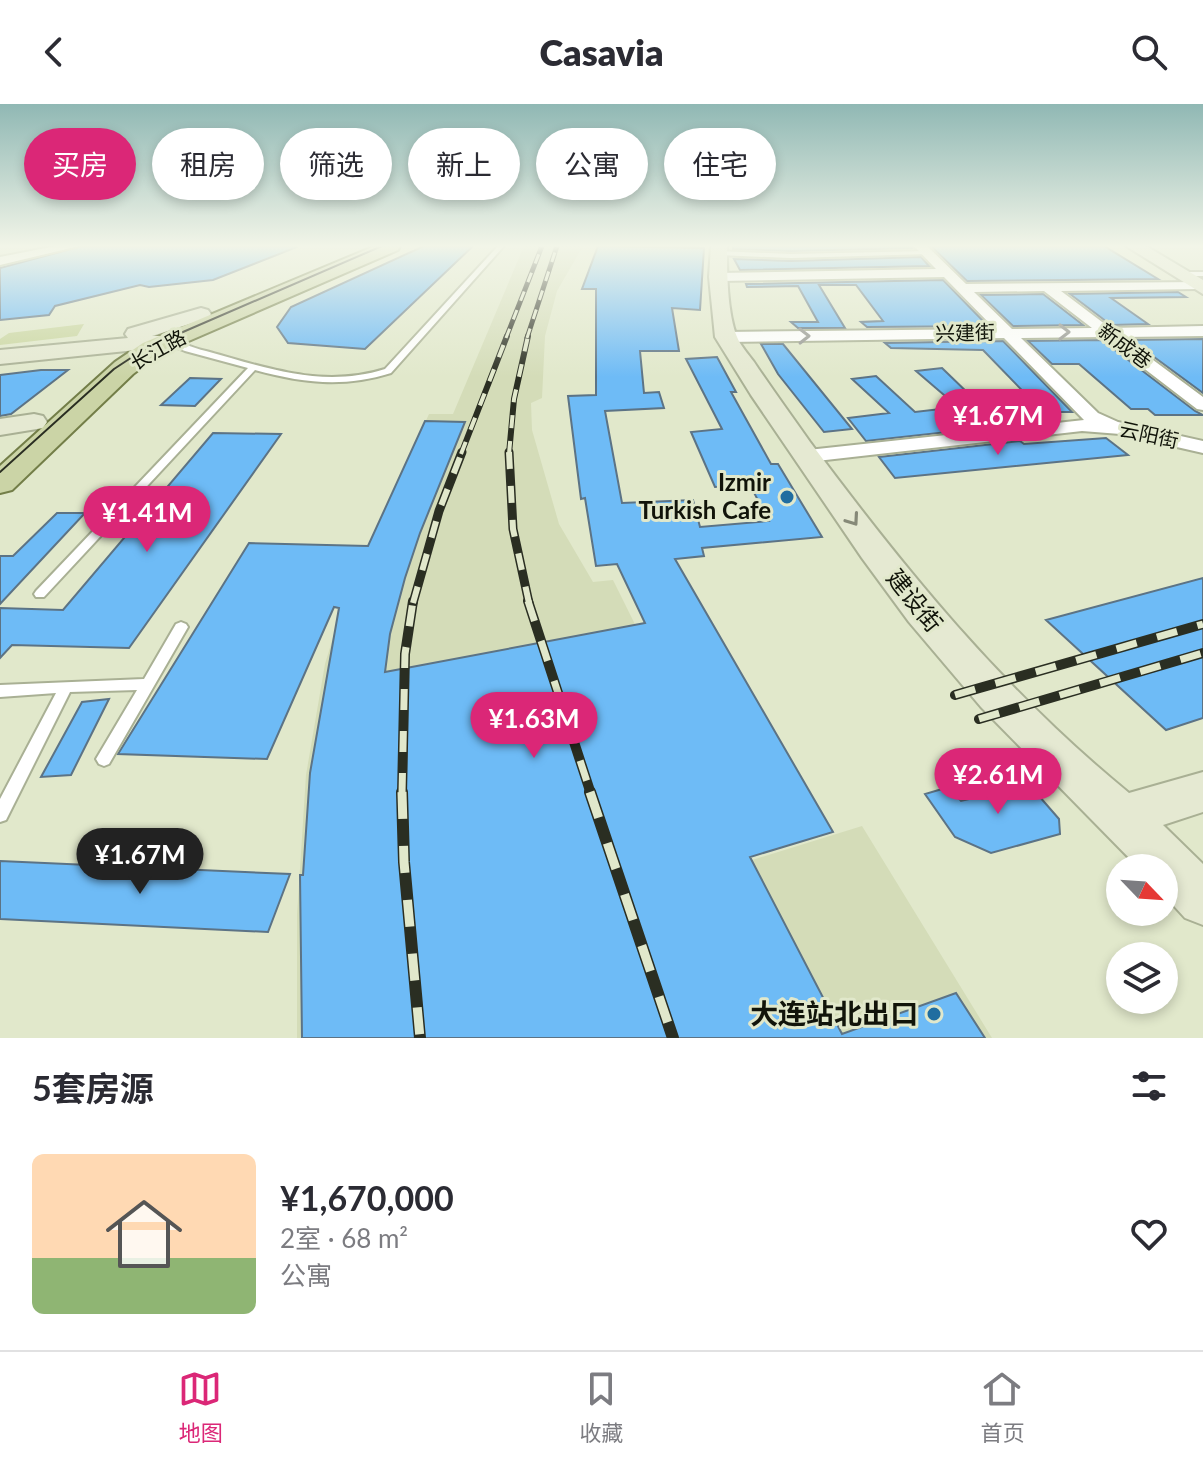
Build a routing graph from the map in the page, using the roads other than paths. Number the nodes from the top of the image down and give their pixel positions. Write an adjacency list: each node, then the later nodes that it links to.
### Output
1 (258, 290): 7 (main road)
2 (288, 290): 12 (main road, 长江路)
3 (462, 290): 16 (lane)
4 (720, 290): 11 (main road, 建设街)
5 (965, 290): 10 (street)
6 (1050, 290): 8 (street, 新成巷)
7 (201, 314): 12 (main road); 13 (main road)
8 (1106, 331): 9 (street, 兴建街); 10 (street, 兴建街, one-way to 8); 17 (street, 新成巷)
9 (1203, 331)
10 (1009, 332): 11 (street, 兴建街, one-way to 10); 21 (street)
11 (726, 337): 24 (main road, 建设街)
12 (155, 346): 13 (main road); 15 (main road); 16 (lane); 19 (main road); 25 (main road, 长江路)
13 (82, 347): 14 (main road)
14 (0, 357)
15 (0, 364)
16 (255, 365): 26 (lane)
17 (1195, 393): 18 (street, 新成巷)
18 (1203, 405)
19 (34, 422): 20 (main road); 23 (main road)
20 (0, 427)
21 (1120, 428): 22 (street, 云阳街); 24 (street, 云阳街)
22 (1203, 447)
23 (0, 451)
24 (808, 456): 34 (main road, 建设街, one-way to 34)
25 (0, 483)
26 (40, 594)
27 (181, 627): 28 (lane)
28 (146, 684): 29 (lane); 31 (lane)
29 (66, 687): 30 (lane); 33 (lane)
30 (0, 691)
31 (104, 759)
32 (1203, 792): 34 (main road)
33 (0, 815)
34 (1122, 816): 35 (main road, 建设街)
35 (1203, 900)

